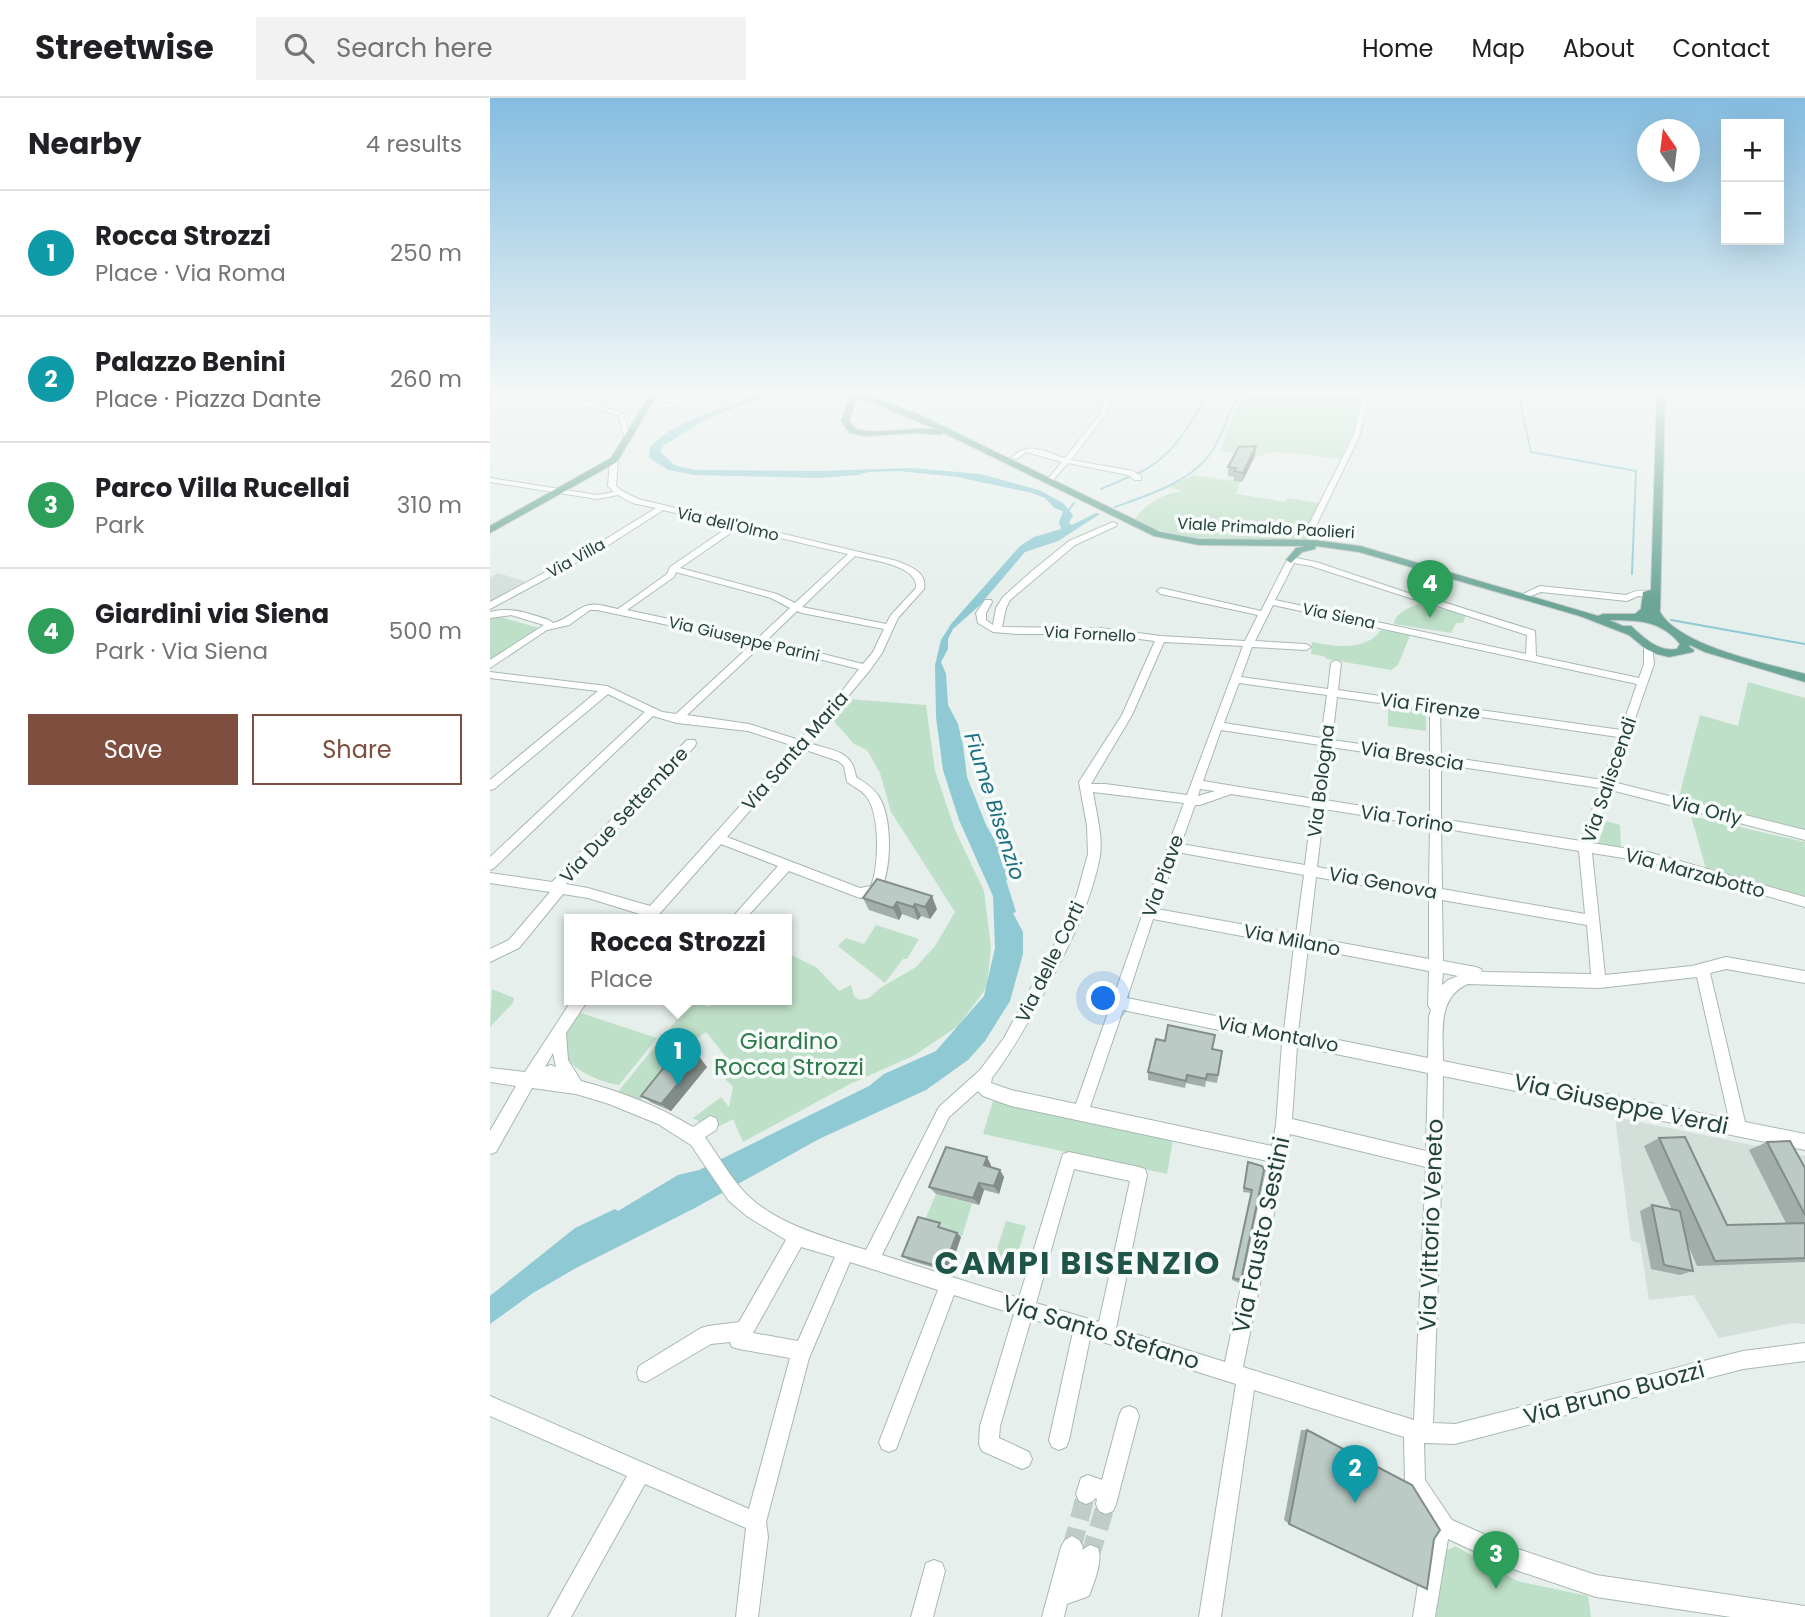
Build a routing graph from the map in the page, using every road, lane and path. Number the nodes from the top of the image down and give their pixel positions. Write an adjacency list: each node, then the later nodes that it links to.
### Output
1 (607, 464): 15 (main road)
2 (613, 464): 16 (street)
3 (1012, 464): 26 (main road, Viale Primaldo Paolieri)
4 (1064, 464): 11 (street)
5 (1081, 464): 9 (street)
6 (1343, 464): 21 (street)
7 (1654, 464): 30 (main road)
8 (1657, 464): 42 (main road)
9 (1129, 473): 10 (street)
10 (1138, 478)
11 (1052, 479)
12 (490, 480): 13 (street)
13 (499, 482): 14 (street); 15 (street)
14 (490, 487)
15 (558, 491): 16 (street); 20 (main road)
16 (619, 493): 17 (street, Via dell'Olmo)
17 (660, 509): 19 (street, Via dell'Olmo); 37 (street, Via Villa)
18 (1113, 524): 45 (street)
19 (736, 526): 23 (street, Via dell'Olmo); 27 (street)
20 (490, 530)
21 (1323, 536): 26 (main road)
22 (1310, 552): 25 (street)
23 (854, 553): 28 (street, Via dell'Olmo); 36 (street)
24 (1291, 560): 25 (street); 26 (main road); 34 (street, Via Piave)
25 (1304, 562): 32 (street)
26 (1410, 563): 31 (main road, Viale Primaldo Paolieri)
27 (673, 569): 36 (street); 38 (street)
28 (915, 572): 44 (street, Via Santa Maria)
29 (1161, 591): 39 (street)
30 (1648, 594): 31 (street); 41 (main road)
31 (1523, 596): 40 (main road, Viale Primaldo Paolieri)
32 (1416, 597)
33 (988, 602): 45 (street)
34 (1270, 602): 39 (street, Via Piave); 57 (street, Via Siena)
35 (1437, 603): 57 (street)
36 (795, 607): 44 (street); 50 (street)
37 (492, 609): 43 (street, Via Villa)
38 (620, 611): 43 (street, Via Giuseppe Parini); 50 (street, Via Giuseppe Parini)
39 (1264, 614): 51 (street, Via Piave)
40 (1584, 614): 41 (main road, Viale Primaldo Paolieri); 47 (main road, Viale Primaldo Paolieri)
41 (1633, 616): 42 (main road, Viale Primaldo Paolieri); 47 (main road)
42 (1660, 621): 48 (main road, Viale Primaldo Paolieri)
43 (550, 625): 60 (street, Via Giuseppe Parini)
44 (888, 627): 61 (street, Via Santa Maria)
45 (997, 629): 46 (street)
46 (1018, 631): 49 (street, Via Fornello)
47 (1632, 633): 52 (main road, Viale Primaldo Paolieri)
48 (1676, 634): 54 (main road); 55 (main road, Viale Primaldo Paolieri)
49 (1161, 639): 51 (street, Via Fornello); 80 (street)
50 (760, 641): 61 (street, Via Giuseppe Parini); 70 (street)
51 (1249, 643): 53 (street, Via Fornello); 64 (street, Via Piave)
52 (1649, 646): 56 (main road, Viale Primaldo Paolieri); 59 (street, Via Saliscendi)
53 (1306, 647)
54 (1682, 650): 55 (main road, Viale Primaldo Paolieri); 56 (main road, Viale Primaldo Paolieri)
55 (1709, 650): 63 (main road, Viale Primaldo Paolieri)
56 (1666, 653): 59 (street)
57 (1531, 658): 65 (street, Via Siena)
58 (1336, 663): 67 (street, Via Bologna)
59 (1649, 664): 65 (street, Via Saliscendi)
60 (490, 665)
61 (867, 668): 74 (street, Via Santa Maria)
62 (490, 675): 66 (street)
63 (1805, 678)
64 (1235, 679): 67 (street, Via Firenze); 71 (street, Via Piave)
65 (1643, 682): 72 (street, Via Saliscendi)
66 (607, 688): 69 (street); 79 (street)
67 (1332, 693): 68 (street, Via Firenze); 75 (street, Via Bologna)
68 (1435, 707): 72 (street, Via Firenze); 76 (street)
69 (651, 712): 70 (street); 90 (street)
70 (677, 719): 74 (street)
71 (1217, 726): 75 (street, Via Brescia); 77 (street, Via Piave)
72 (1625, 734): 78 (street, Via Saliscendi)
73 (691, 743): 93 (street, Via Due Settembre)
74 (802, 743): 86 (street, Via Santa Maria); 89 (street)
75 (1325, 743): 76 (street, Via Brescia); 83 (street, Via Bologna)
76 (1434, 760): 78 (street, Via Brescia); 84 (street)
77 (1197, 784): 81 (street, Via Torino); 82 (street, Via Piave)
78 (1607, 785): 85 (street, Via Orly); 88 (street, Via Saliscendi)
79 (490, 786)
80 (1085, 788): 82 (street); 115 (street, Via delle Corti)
81 (1230, 790): 82 (street, Via Torino); 83 (street, Via Torino)
82 (1190, 800): 87 (street, Via Piave)
83 (1318, 805): 84 (street, Via Torino); 91 (street, Via Bologna)
84 (1434, 823): 88 (street, Via Torino); 94 (street)
85 (1805, 835)
86 (718, 838): 89 (street); 98 (street, Via Santa Maria)
87 (1173, 847): 91 (street, Via Genova); 96 (street, Via Piave)
88 (1585, 847): 95 (street, Via Marzabotto); 100 (street, Via Saliscendi)
89 (788, 864): 99 (street)
90 (490, 865)
91 (1310, 870): 94 (street, Via Genova); 101 (street, Via Bologna)
92 (490, 878): 93 (street)
93 (559, 888): 97 (street); 102 (street, Via Due Settembre)
94 (1434, 892): 100 (street, Via Genova); 103 (street)
95 (1805, 902)
96 (1149, 913): 101 (street, Via Milano); 108 (street, Via Piave)
97 (644, 914)
98 (651, 914)
99 (742, 914)
100 (1593, 921): 107 (street, Via Saliscendi)
101 (1302, 941): 103 (street, Via Milano); 112 (street, Via Bologna)
102 (490, 956)
103 (1436, 966): 106 (street, Via Vittorio Veneto); 110 (street, Via Vittorio Veneto)
104 (1702, 970): 105 (street, Via Vittorio Veneto); 107 (street, Via Vittorio Veneto); 122 (street)
105 (1805, 977)
106 (1517, 981): 107 (street, Via Vittorio Veneto); 110 (street, Via Vittorio Veneto)
107 (1599, 982)
108 (1119, 1003): 112 (street, Via Montalvo); 119 (street, Via Piave)
109 (577, 1005): 111 (street)
110 (1436, 1017): 113 (street, Via Vittorio Veneto)
111 (559, 1031): 116 (street); 117 (street)
112 (1290, 1036): 113 (street, Via Montalvo); 121 (street, Via Bologna)
113 (1436, 1066): 122 (street, Via Giuseppe Verdi); 128 (street, Via Vittorio Veneto)
114 (490, 1075): 116 (street)
115 (985, 1075): 119 (street); 126 (street, Via delle Corti)
116 (528, 1079): 117 (street); 125 (street)
117 (576, 1087): 118 (street)
118 (609, 1096): 123 (street)
119 (1082, 1112): 127 (street)
120 (710, 1125): 123 (street)
121 (1284, 1125): 127 (street, Via Fausto Sestini); 128 (street, Via Fausto Sestini)
122 (1739, 1128): 124 (street, Via Giuseppe Verdi)
123 (694, 1136): 129 (street, Via Santo Stefano)
124 (1805, 1142)
125 (490, 1146)
126 (925, 1147): 131 (street)
127 (1276, 1155): 140 (street, Via Fausto Sestini)
128 (1434, 1161): 143 (street, Via Vittorio Veneto)
129 (797, 1237): 130 (street, Via Santo Stefano); 135 (street)
130 (846, 1252): 131 (street, Via Santo Stefano); 138 (street)
131 (870, 1260): 132 (street, Via Santo Stefano)
132 (949, 1285): 133 (street, Via Santo Stefano); 145 (street)
133 (1027, 1309): 134 (street, Via Santo Stefano); 136 (street); 146 (street)
134 (1083, 1327): 136 (street, Via Santo Stefano); 144 (street)
135 (745, 1331): 138 (street); 139 (street)
136 (1106, 1334): 140 (street, Via Santo Stefano)
137 (1805, 1352): 143 (street, Via Bruno Buozzi)
138 (801, 1354): 149 (street)
139 (646, 1373)
140 (1240, 1383): 143 (street, Via Santo Stefano); 157 (street, Via Fausto Sestini)
141 (490, 1406): 147 (street)
142 (1129, 1416): 148 (street)
143 (1419, 1432): 150 (street, Via Vittorio Veneto)
144 (1059, 1440)
145 (889, 1442)
146 (1022, 1459)
147 (640, 1472): 149 (street); 154 (street)
148 (1086, 1494)
149 (756, 1522): 155 (street)
150 (1446, 1527): 158 (street); 159 (street)
151 (1081, 1551): 153 (street)
152 (934, 1571): 156 (street)
153 (1056, 1607)
154 (559, 1617)
155 (747, 1617)
156 (922, 1617)
157 (1210, 1617)
158 (1424, 1617)
159 (1805, 1617)

